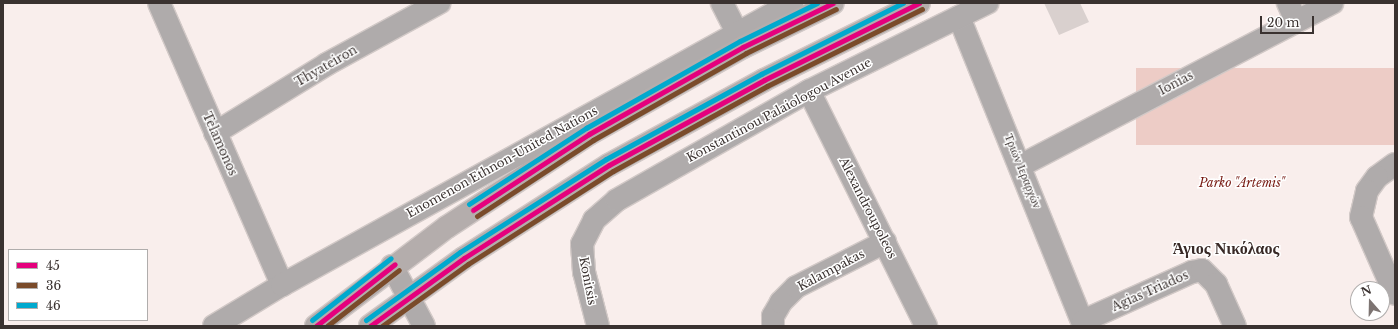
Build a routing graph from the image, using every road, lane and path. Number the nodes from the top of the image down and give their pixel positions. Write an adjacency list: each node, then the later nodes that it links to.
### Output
1 (159, 3): 13 (street, Telamonos)
2 (439, 3): 13 (street, Thyateiron)
3 (722, 3): 11 (street)
4 (792, 3): 11 (street, Enomenon Ethnon-United Nations)
5 (833, 3): 18 (main road)
6 (918, 3): 21 (main road)
7 (986, 3): 10 (street, Konstantinou Palaiologou Avenue)
8 (1332, 3): 9 (street, Ionias)
9 (1292, 12): 15 (street, Ionias)
10 (959, 16): 12 (street, Konstantinou Palaiologou Avenue); 15 (street, Τριών Ιεραρχών)
11 (736, 32): 19 (street, Enomenon Ethnon-United Nations)
12 (809, 91): 16 (street, Konstantinou Palaiologou Avenue); 17 (street, Alexandroupoleos)
13 (215, 133): 19 (street, Telamonos)
14 (1395, 164): 20 (street)
15 (1022, 165): 22 (street, Τριών Ιεραρχών)
16 (617, 200): 27 (street, Konitsis)
17 (885, 242): 28 (street, Kalampakas); 29 (street, Alexandroupoleos)
18 (392, 266): 21 (street); 24 (main road)
19 (282, 285): 23 (street, Enomenon Ethnon-United Nations)
20 (1395, 294)
21 (409, 296): 25 (main road); 26 (street)
22 (1083, 324): 30 (street, Agias Triados)
23 (214, 326)
24 (316, 326)
25 (370, 326)
26 (424, 326)
27 (598, 326)
28 (773, 326)
29 (926, 326)
30 (1235, 326)

